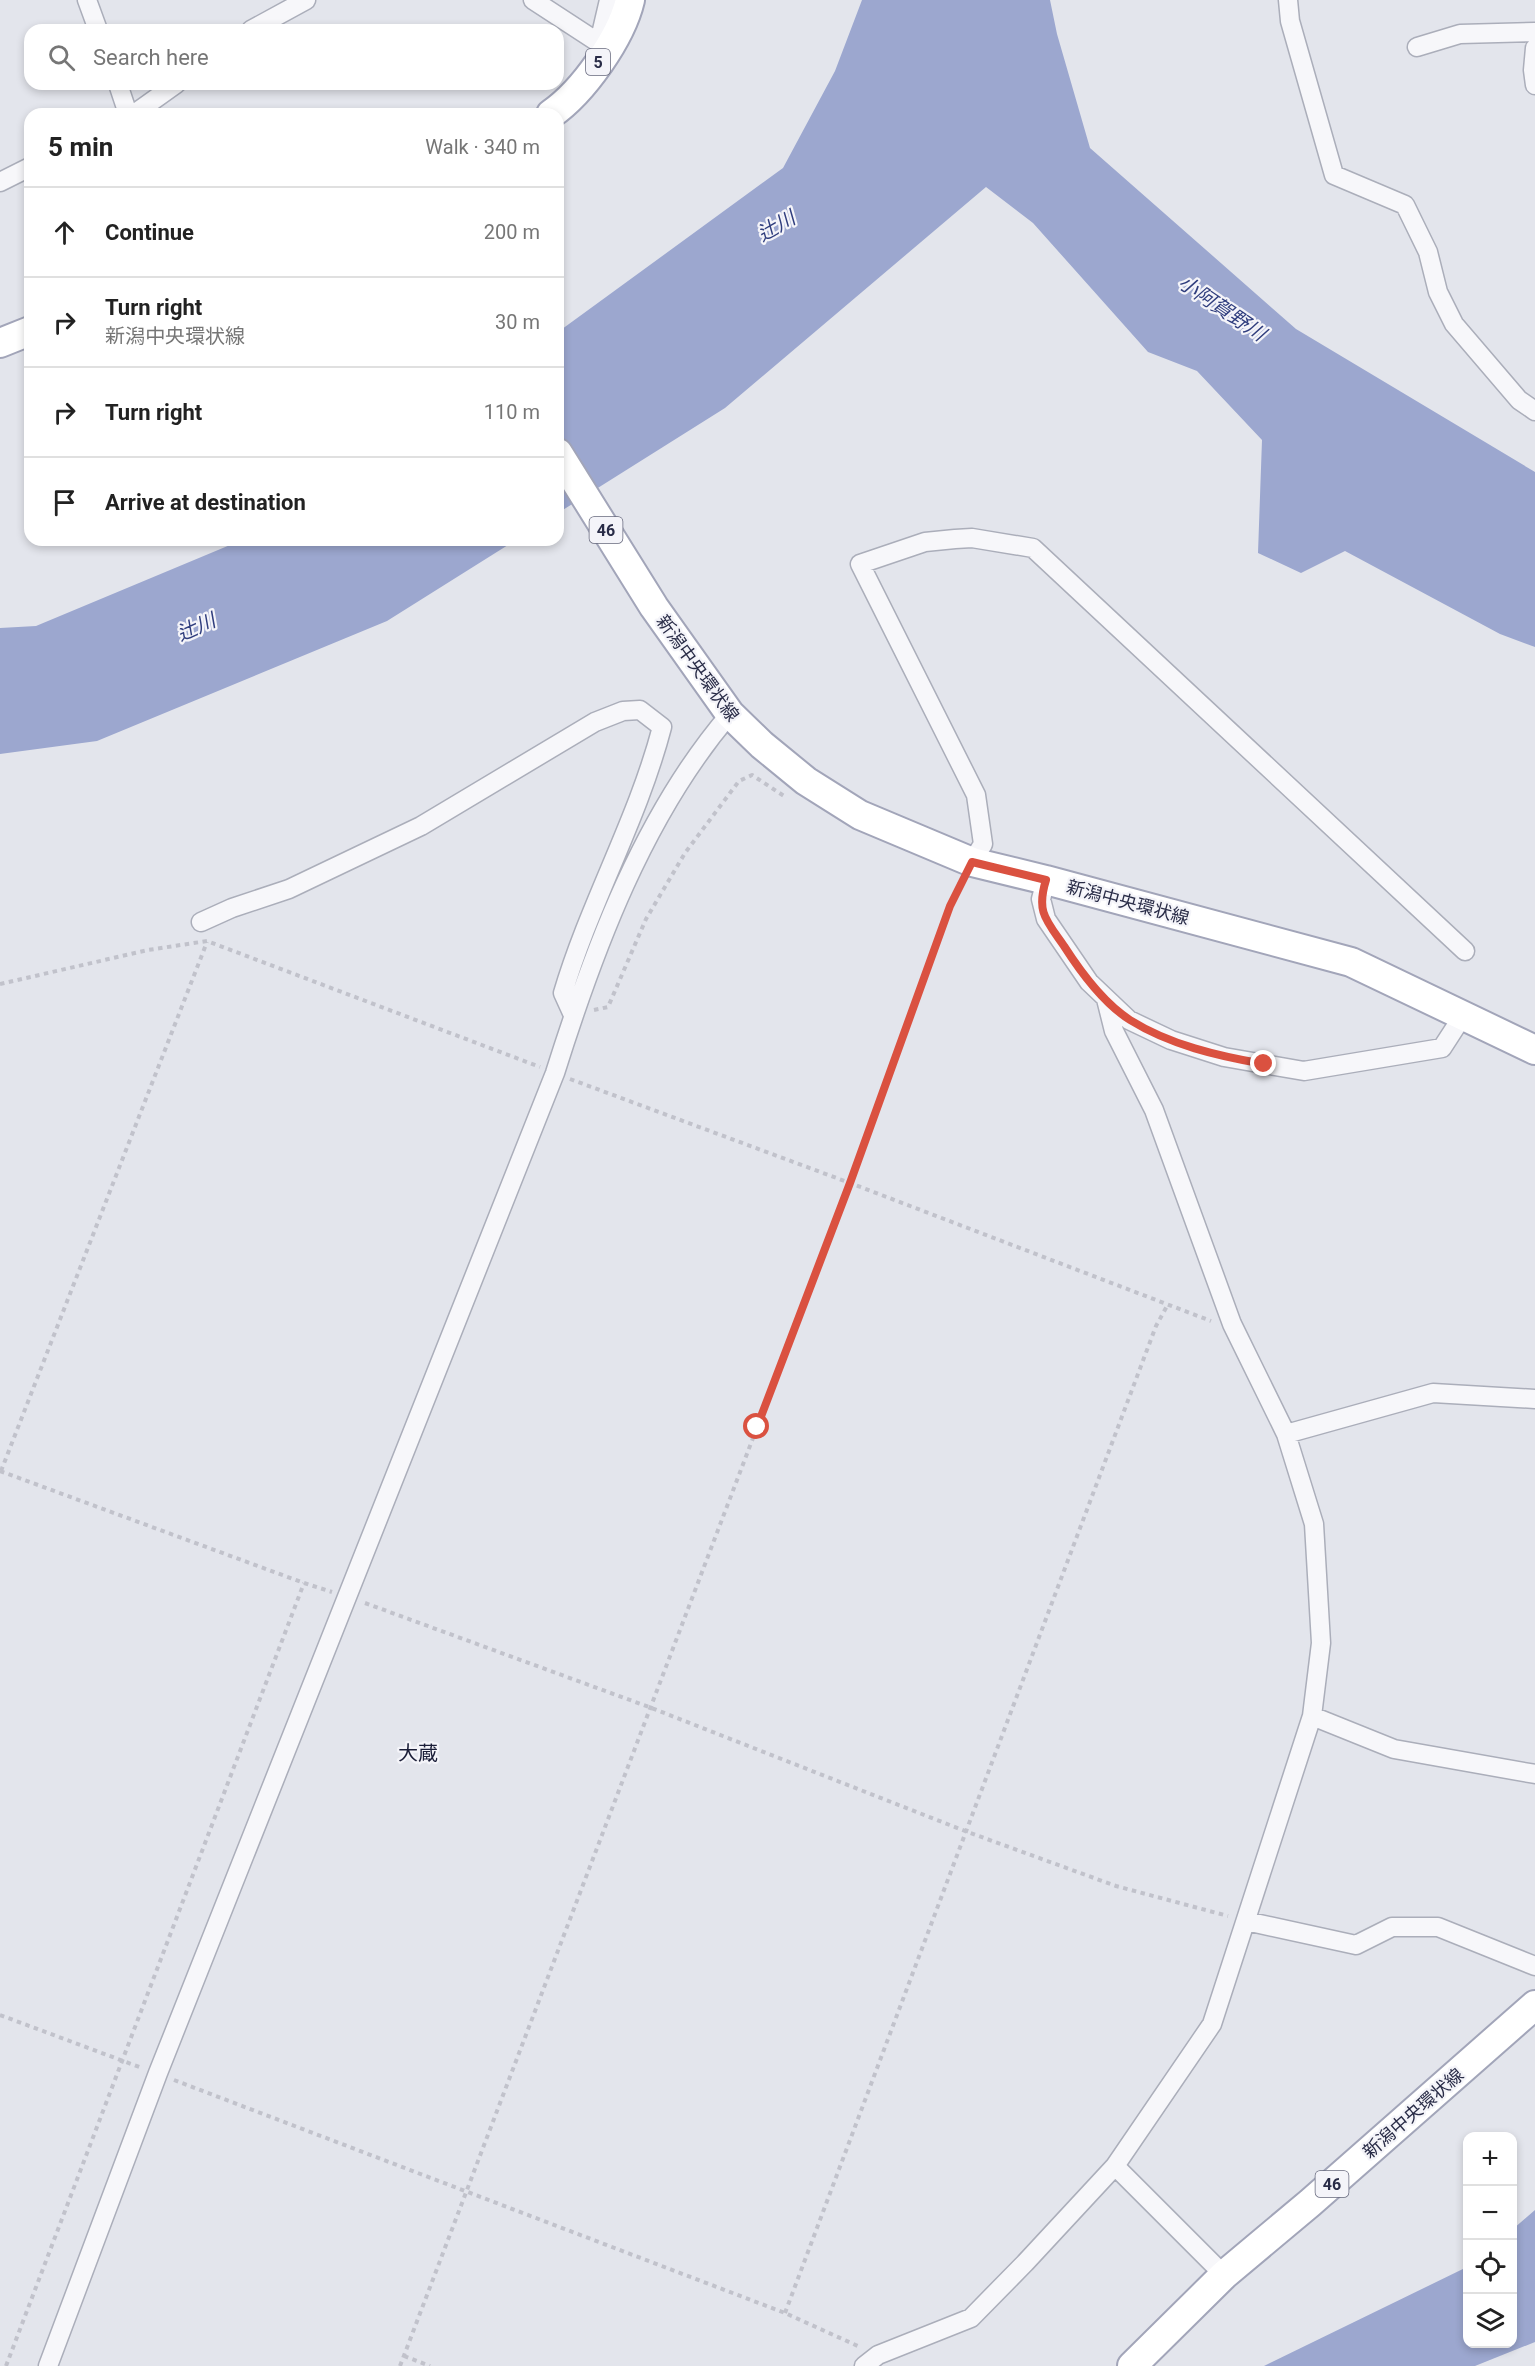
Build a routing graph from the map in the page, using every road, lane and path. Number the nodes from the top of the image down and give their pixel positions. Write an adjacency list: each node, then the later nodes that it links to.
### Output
1 (87, 0): 8 (street)
2 (306, 0): 7 (street)
3 (533, 0): 11 (street)
4 (609, 0): 11 (street)
5 (630, 0): 11 (main road, 5)
6 (1288, 0): 24 (street)
7 (286, 6): 9 (street)
8 (96, 24)
9 (260, 24)
10 (1535, 32): 12 (street)
11 (606, 42): 19 (main road, 5)
12 (1417, 47)
13 (1535, 48): 14 (street)
14 (1535, 85)
15 (120, 90): 17 (street)
16 (168, 90): 18 (street)
17 (126, 108)
18 (142, 108)
19 (558, 108)
20 (24, 170): 21 (street)
21 (0, 182)
22 (24, 333): 23 (main road)
23 (0, 343)
24 (1535, 411)
25 (564, 463): 26 (main road, 新潟中央環状線 / 46)
26 (730, 714): 28 (main road, 新潟中央環状線 / 46); 36 (street)
27 (789, 799): 36 (path)
28 (962, 870): 29 (main road, 新潟中央環状線 / 46); 32 (street); 40 (path)
29 (1046, 880): 34 (street); 35 (main road, 新潟中央環状線 / 46)
30 (201, 922): 36 (street)
31 (207, 941): 33 (path); 38 (path); 45 (path)
32 (1465, 951)
33 (0, 984)
34 (1106, 999): 35 (street); 42 (street)
35 (1464, 1014): 37 (main road, 新潟中央環状線 / 46)
36 (573, 1015): 39 (street)
37 (1535, 1050)
38 (531, 1062)
39 (555, 1073): 40 (path); 47 (street)
40 (850, 1183): 41 (path); 48 (path)
41 (1167, 1306): 42 (path); 51 (path)
42 (1232, 1324): 44 (street)
43 (1535, 1399): 44 (street)
44 (1286, 1434): 49 (street)
45 (0, 1472): 46 (path)
46 (304, 1583): 47 (path); 56 (path)
47 (346, 1596): 48 (path); 57 (street)
48 (650, 1707): 51 (path); 59 (path)
49 (1312, 1716): 50 (street); 52 (street)
50 (1535, 1774)
51 (964, 1831): 52 (path); 61 (path)
52 (1246, 1921): 53 (street); 58 (street)
53 (1535, 1966)
54 (1535, 2005): 60 (main road, 新潟中央環状線 / 46)
55 (0, 2015): 56 (path)
56 (124, 2062): 64 (path)
57 (158, 2073): 59 (path); 65 (street)
58 (1115, 2166): 60 (street); 63 (street)
59 (467, 2190): 61 (path); 62 (path)
60 (1224, 2275): 68 (main road, 新潟中央環状線 / 46)
61 (785, 2313): 63 (path)
62 (404, 2356): 66 (path); 67 (path)
63 (871, 2360)
64 (6, 2366)
65 (48, 2366)
66 (400, 2366)
67 (430, 2366)
68 (1132, 2366)

